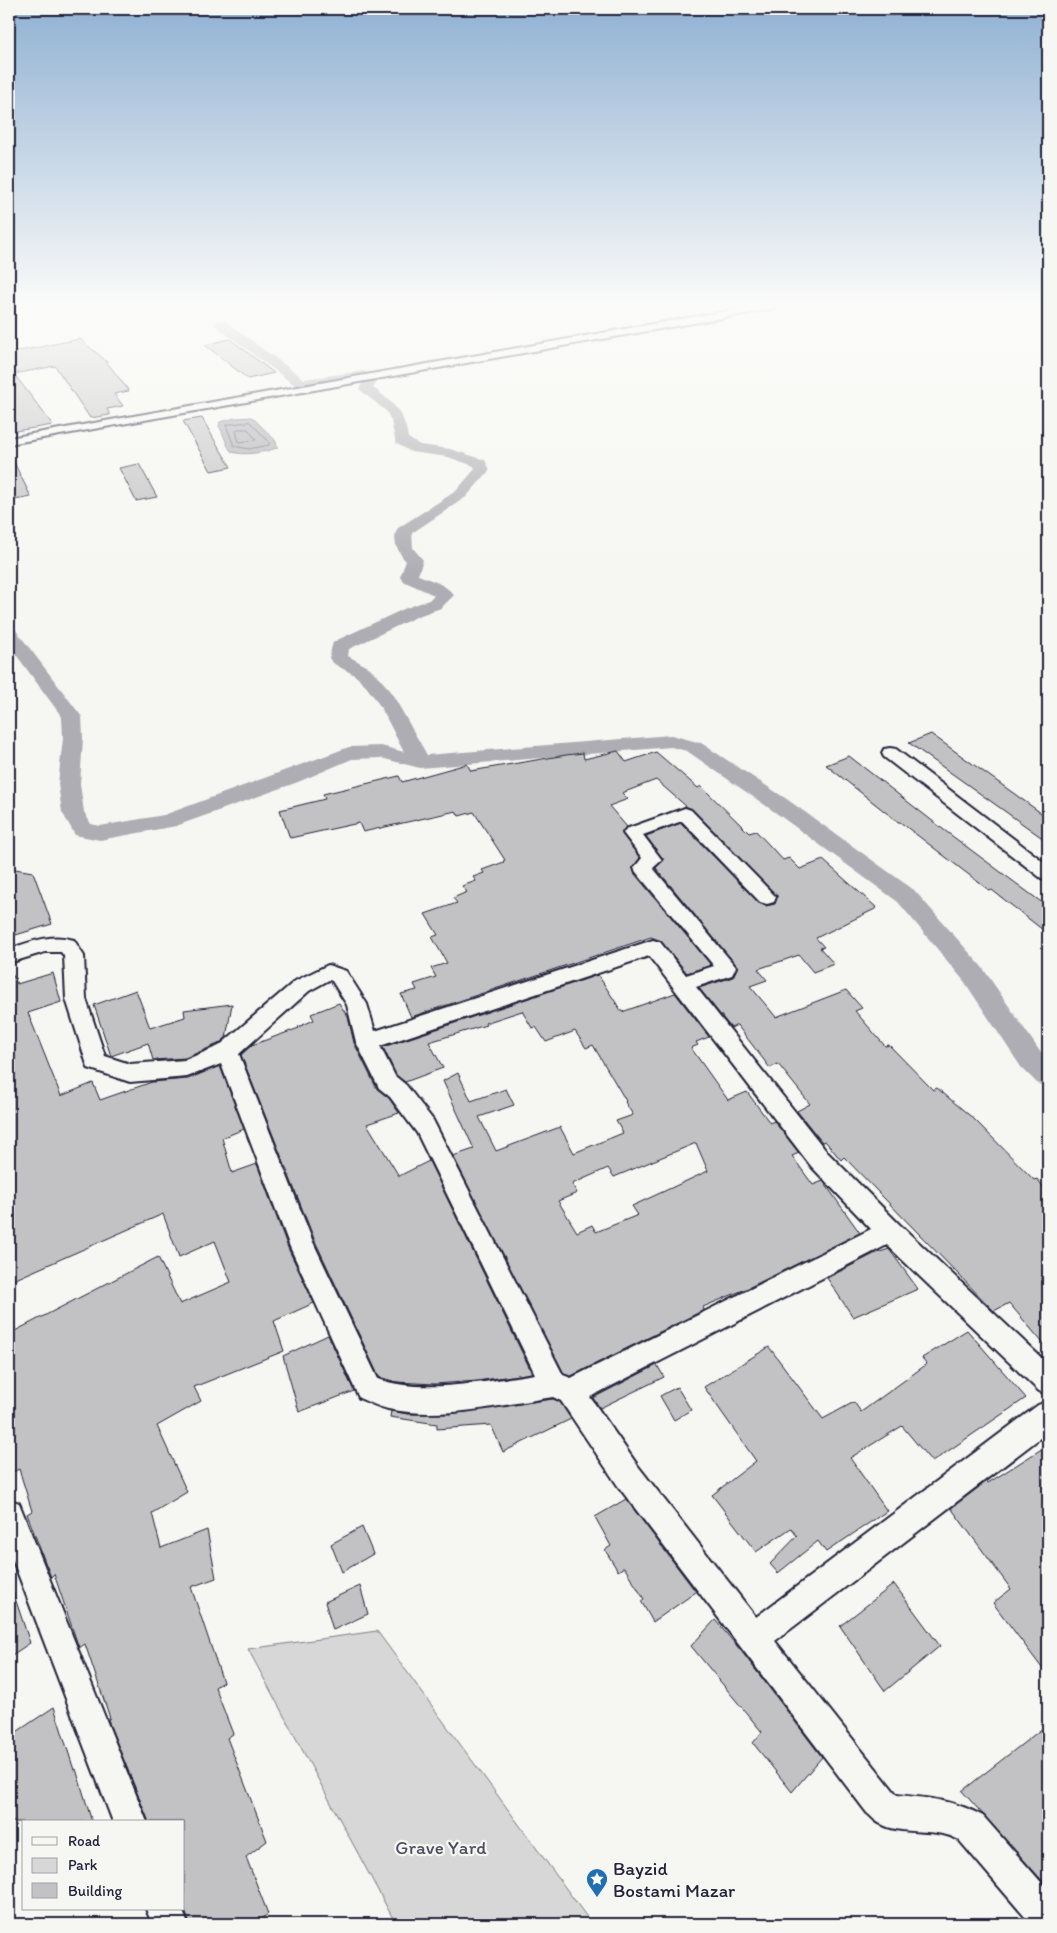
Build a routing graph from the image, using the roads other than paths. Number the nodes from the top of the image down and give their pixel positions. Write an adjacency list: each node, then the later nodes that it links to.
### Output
1 (268, 395): 2 (street)
2 (9, 441)
3 (890, 753): 4 (street)
4 (1048, 874)
5 (767, 897): 7 (street)
6 (9, 956): 9 (street)
7 (681, 984): 8 (street); 10 (street)
8 (367, 1042): 9 (street); 12 (street)
9 (227, 1052): 12 (street)
10 (890, 1232): 11 (street); 12 (street)
11 (1048, 1382)
12 (562, 1388): 15 (street)
13 (1048, 1415): 15 (street)
14 (9, 1513): 16 (street)
15 (753, 1638): 18 (street)
16 (129, 1820)
17 (164, 1910): 19 (street)
18 (1048, 1917)
19 (170, 1924)

